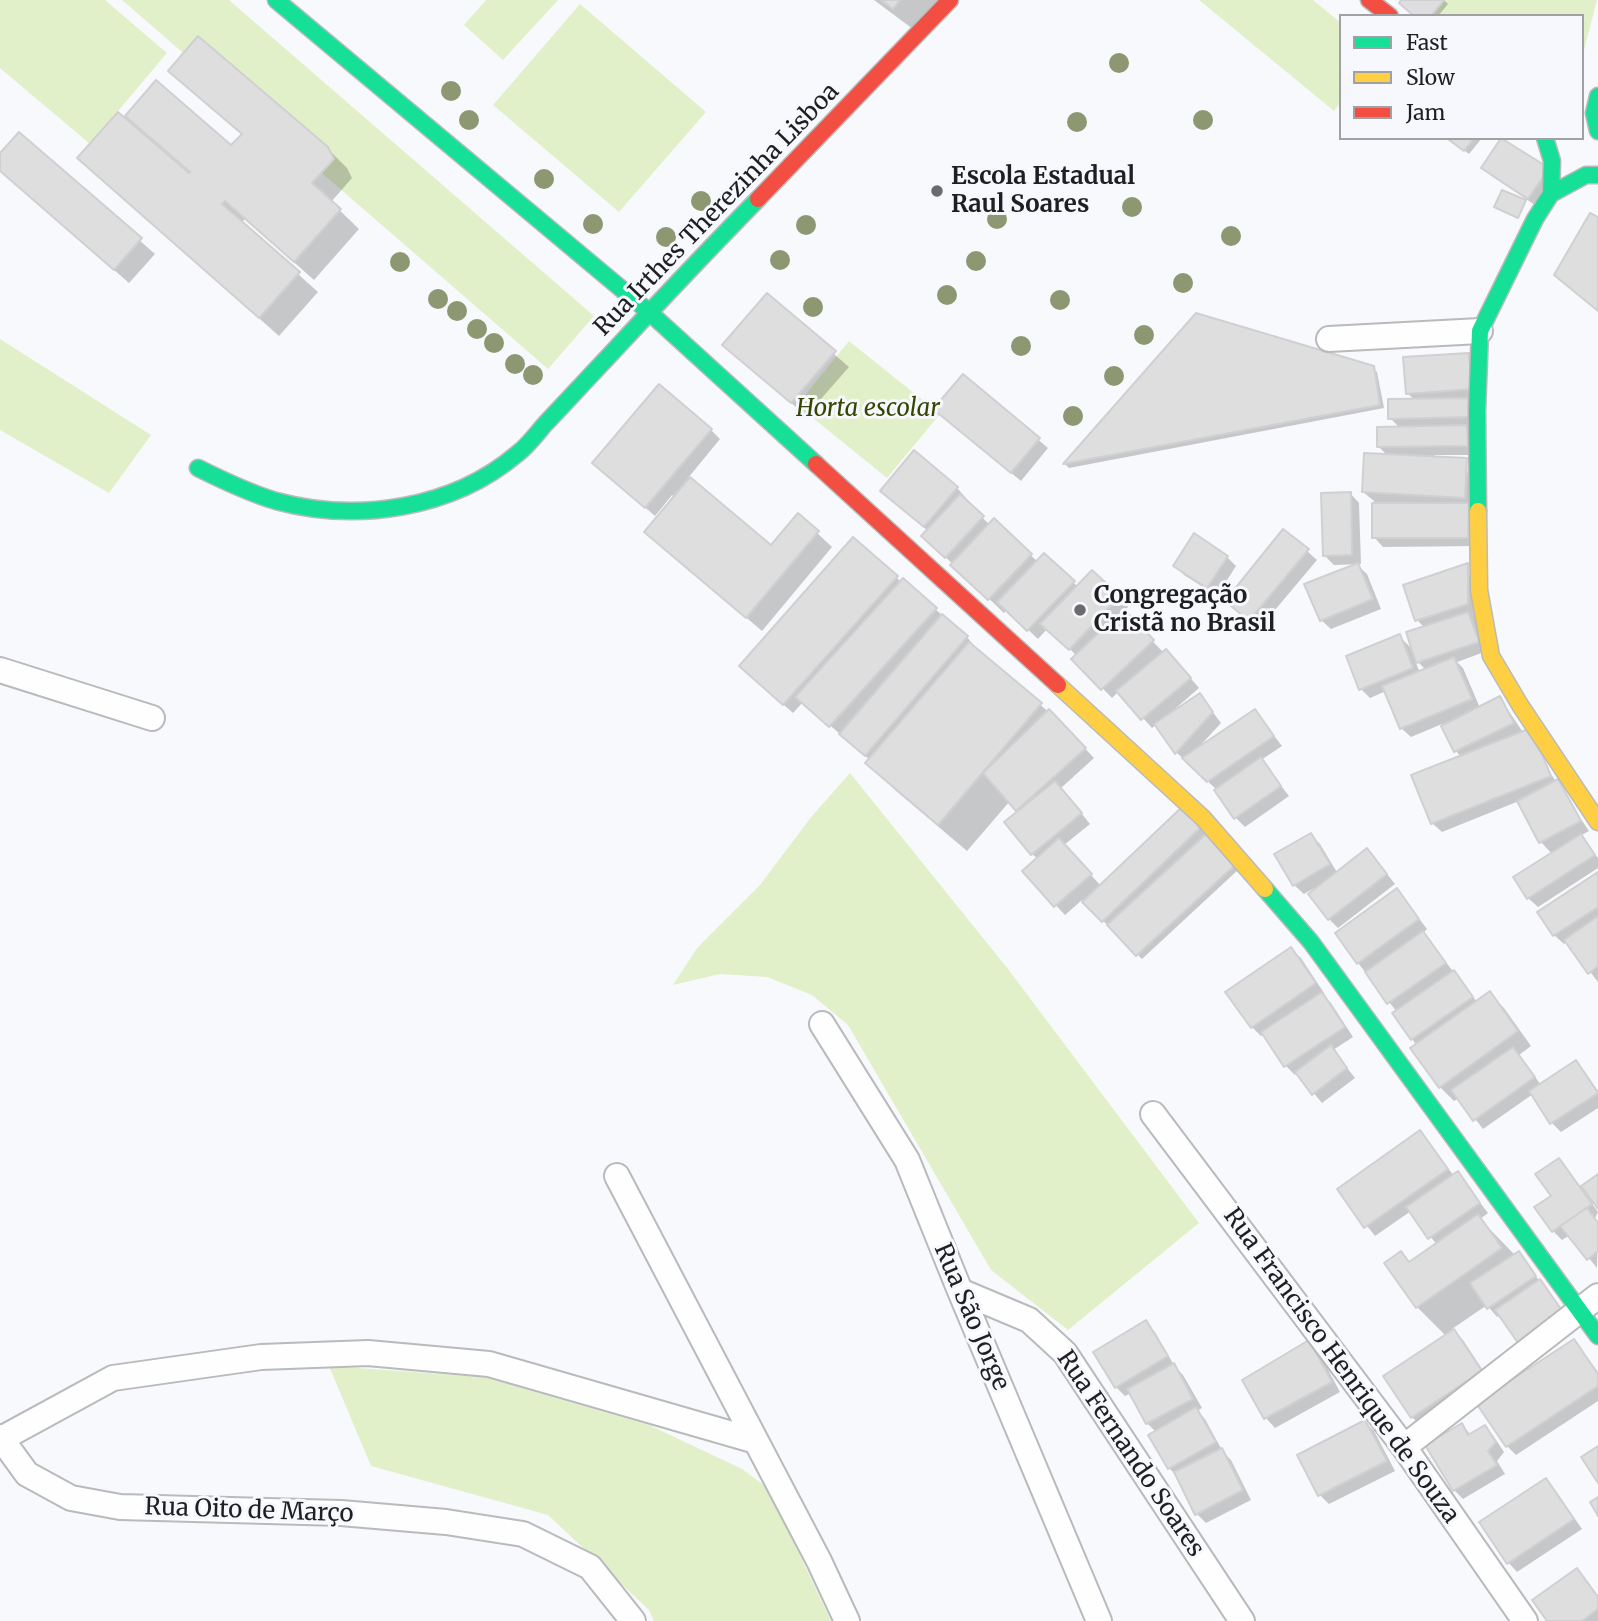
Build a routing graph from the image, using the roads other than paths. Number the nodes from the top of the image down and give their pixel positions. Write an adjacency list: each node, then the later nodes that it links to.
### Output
1 (276, 0): 11 (street)
2 (950, 0): 11 (street, Rua Irthes Therezinha Lisboa)
3 (1369, 0): 4 (street)
4 (1387, 14)
5 (1598, 96): 6 (street)
6 (1588, 115): 7 (street)
7 (1598, 131)
8 (1546, 140): 10 (street)
9 (1598, 174): 10 (street)
10 (1551, 194): 12 (street)
11 (649, 312): 14 (street, Rua Irthes Therezinha Lisboa); 22 (street)
12 (1480, 331): 13 (street); 17 (street)
13 (1329, 339)
14 (198, 468)
15 (0, 670): 16 (street)
16 (152, 718)
17 (1598, 822)
18 (822, 1024): 21 (street, Rua São Jorge)
19 (1153, 1114): 26 (street, Rua Francisco Henrique de Souza)
20 (617, 1176): 25 (street)
21 (960, 1291): 29 (street, Rua São Jorge); 30 (street, Rua Fernando Soares)
22 (1589, 1304): 23 (street); 26 (street)
23 (1598, 1336)
24 (1, 1438): 25 (street); 27 (street, Rua Oito de Março)
25 (756, 1441): 28 (street)
26 (1404, 1447): 31 (street, Rua Francisco Henrique de Souza)
27 (633, 1621)
28 (847, 1621)
29 (1099, 1621)
30 (1242, 1621)
31 (1525, 1621)

